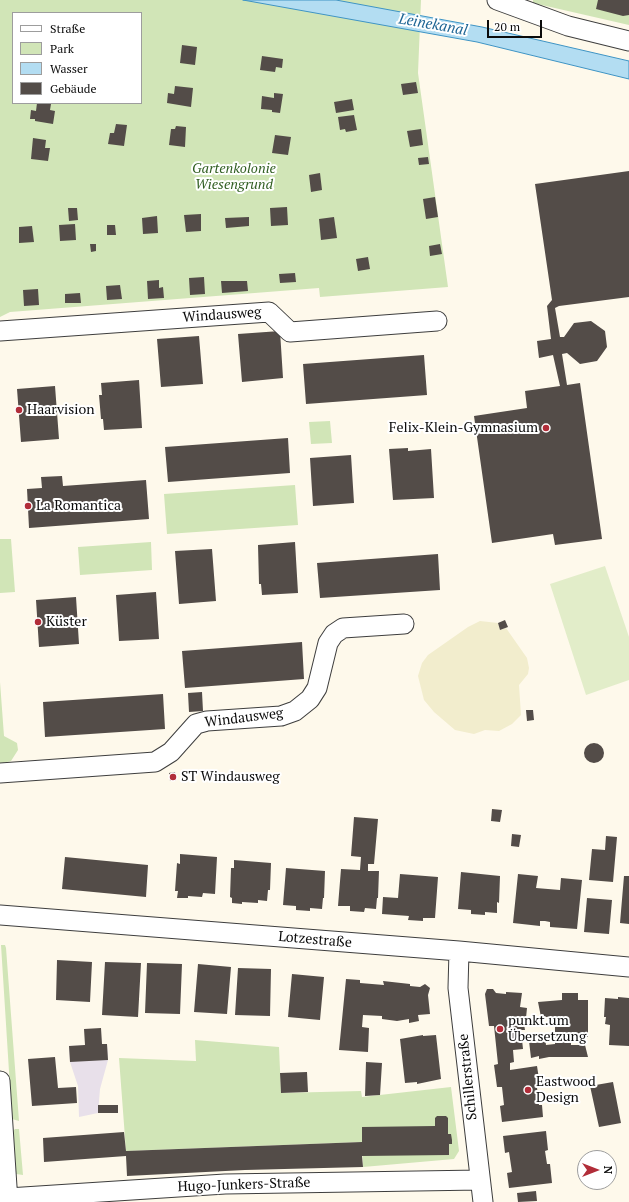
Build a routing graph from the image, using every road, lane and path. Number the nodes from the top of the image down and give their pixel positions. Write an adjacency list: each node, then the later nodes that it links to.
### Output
1 (497, 0): 2 (street)
2 (520, 4): 3 (street)
3 (629, 41)
4 (437, 321): 5 (street, Windausweg)
5 (0, 331)
6 (404, 624): 7 (street, Windausweg)
7 (0, 773)
8 (0, 915): 9 (street, Lotzestraße)
9 (459, 951): 10 (street, Lotzestraße); 12 (street, Schillerstraße)
10 (629, 967)
11 (0, 1081): 13 (street)
12 (480, 1180): 13 (street, Hugo-Junkers-Straße); 14 (street, Schillerstraße)
13 (8, 1200)
14 (483, 1202)

